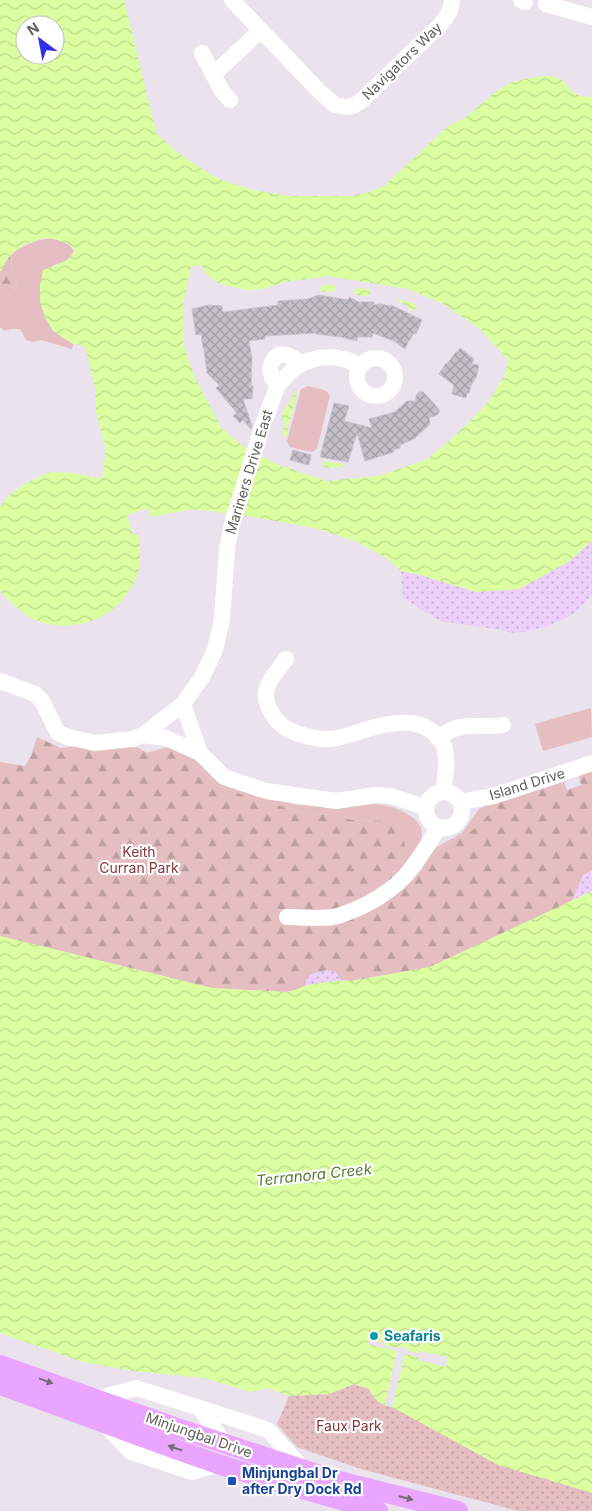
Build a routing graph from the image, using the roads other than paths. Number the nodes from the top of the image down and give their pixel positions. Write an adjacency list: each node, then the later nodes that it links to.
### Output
1 (232, 0): 5 (street, Navigators Way)
2 (452, 0): 5 (street, Navigators Way)
3 (546, 4): 4 (street)
4 (592, 17)
5 (261, 30): 7 (street)
6 (202, 53): 7 (street)
7 (214, 75): 8 (street)
8 (230, 100)
9 (360, 366): 12 (street, Mariners Drive East)
10 (286, 658): 15 (street)
11 (0, 681): 14 (street)
12 (184, 704): 14 (street, Mariners Drive East); 16 (street)
13 (503, 725): 15 (street)
14 (143, 735): 16 (street)
15 (438, 738): 18 (street)
16 (200, 753): 20 (street)
17 (592, 763): 19 (street, Island Drive)
18 (443, 792): 19 (street); 20 (street)
19 (460, 802): 21 (street)
20 (425, 807): 21 (street)
21 (438, 828): 22 (street)
22 (287, 917)
23 (0, 1365): 25 (main road, Minjungbal Drive, one-way to 25)
24 (0, 1385): 29 (main road, Minjungbal Drive)
25 (95, 1399): 26 (street); 27 (main road, Minjungbal Drive)
26 (200, 1408): 27 (street); 28 (street)
27 (224, 1443): 28 (main road, Minjungbal Drive)
28 (303, 1469): 29 (main road, Minjungbal Drive)
29 (356, 1501): 30 (main road, Minjungbal Drive); 31 (main road, Minjungbal Drive, one-way to 31)
30 (378, 1511)
31 (458, 1511)

